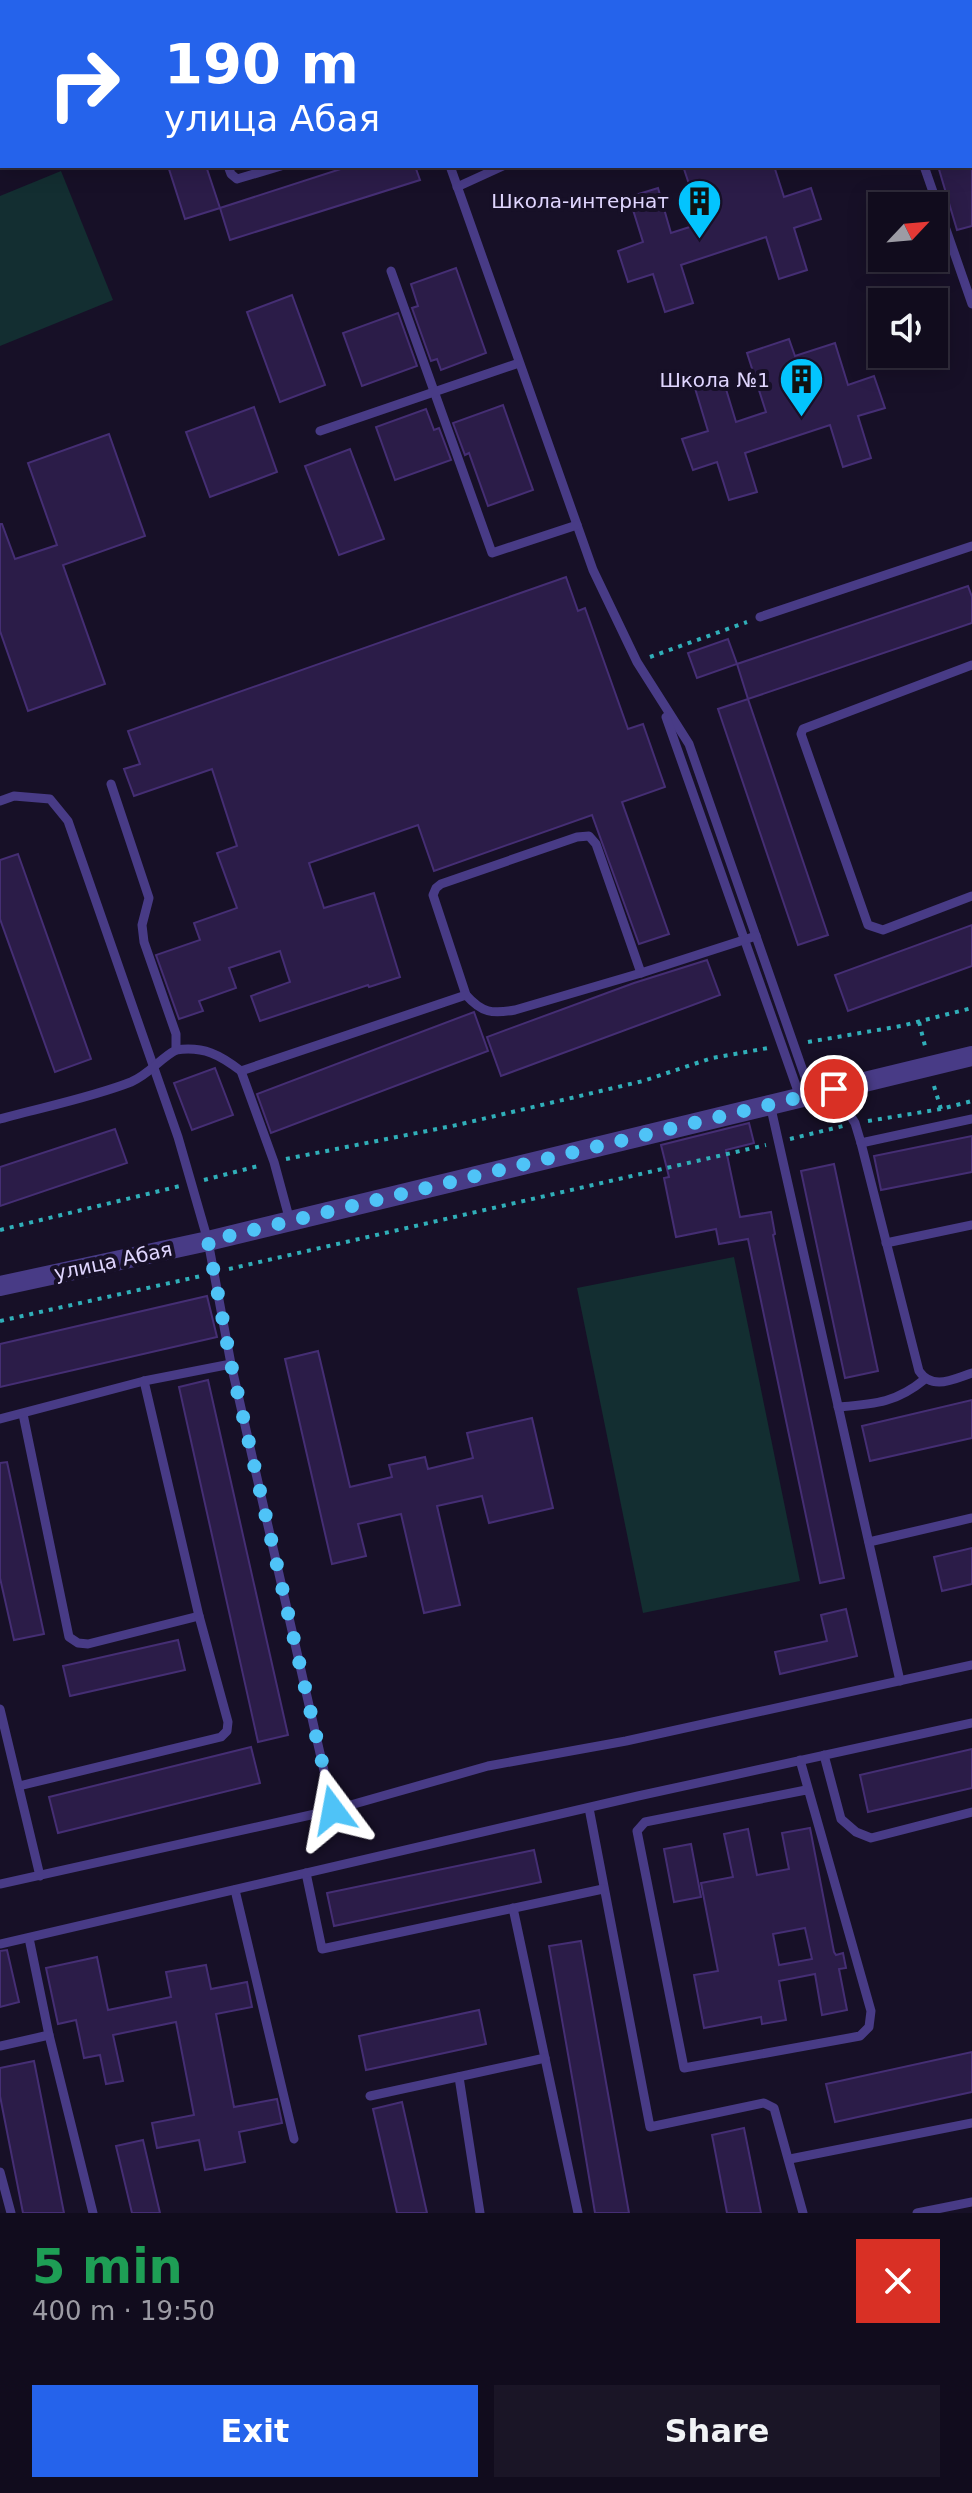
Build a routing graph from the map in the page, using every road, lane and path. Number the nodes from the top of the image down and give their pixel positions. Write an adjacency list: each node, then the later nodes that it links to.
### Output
1 (229, 168): 2 (lane)
2 (275, 168)
3 (451, 168): 6 (lane)
4 (499, 168): 6 (lane)
5 (925, 168): 8 (lane)
6 (457, 187): 9 (lane)
7 (391, 271): 10 (lane)
8 (972, 304)
9 (519, 363): 10 (lane); 12 (lane)
10 (434, 392): 11 (lane); 12 (lane)
11 (320, 431)
12 (577, 525): 15 (lane)
13 (972, 546): 14 (lane)
14 (760, 617): 15 (path)
15 (637, 662): 17 (lane)
16 (972, 665): 20 (lane)
17 (663, 706): 21 (lane); 22 (lane)
18 (111, 784): 28 (lane)
19 (0, 801): 30 (lane)
20 (972, 896)
21 (756, 936): 22 (lane); 26 (lane)
22 (745, 940): 23 (lane); 27 (lane)
23 (641, 973): 24 (lane); 24 (lane)
24 (466, 995): 31 (lane)
25 (972, 1008): 26 (path)
26 (793, 1044): 33 (lane)
27 (782, 1045): 33 (lane); 41 (path)
28 (176, 1050): 30 (lane); 31 (lane)
29 (972, 1056): 32 (street, улица Абая)
30 (155, 1069): 36 (lane); 42 (lane)
31 (241, 1071): 41 (lane)
32 (834, 1089): 33 (street, улица Абая); 38 (lane)
33 (805, 1096): 34 (street, улица Абая)
34 (770, 1104): 39 (lane); 43 (street, улица Абая)
35 (941, 1109): 38 (path)
36 (0, 1119)
37 (972, 1119): 40 (lane)
38 (855, 1123): 39 (path); 40 (lane)
39 (778, 1142): 48 (path); 55 (lane)
40 (861, 1143): 47 (lane)
41 (274, 1162): 42 (path); 43 (lane)
42 (191, 1184): 45 (path); 46 (lane)
43 (290, 1221): 46 (street, улица Абая)
44 (972, 1225): 47 (lane)
45 (0, 1230)
46 (208, 1241): 48 (lane); 49 (street, улица Абая)
47 (886, 1243): 53 (lane)
48 (214, 1273): 50 (path); 51 (lane)
49 (0, 1286)
50 (0, 1321)
51 (231, 1364): 54 (lane); 70 (lane)
52 (972, 1373): 53 (lane)
53 (925, 1379): 55 (lane)
54 (144, 1381): 56 (lane); 60 (lane)
55 (838, 1407): 59 (lane)
56 (23, 1414): 57 (lane); 60 (lane)
57 (0, 1419)
58 (972, 1518): 59 (lane)
59 (869, 1542): 62 (lane)
60 (199, 1616): 67 (lane)
61 (972, 1665): 62 (lane)
62 (900, 1681): 70 (lane)
63 (0, 1709): 67 (lane)
64 (972, 1723): 65 (lane)
65 (824, 1755): 66 (lane); 71 (lane)
66 (800, 1760): 68 (lane); 69 (lane)
67 (19, 1786): 73 (lane)
68 (806, 1790): 68 (lane)
69 (589, 1808): 72 (lane); 75 (lane)
70 (333, 1810): 73 (lane)
71 (972, 1812)
72 (306, 1873): 76 (lane); 77 (lane)
73 (40, 1876): 74 (lane)
74 (0, 1884)
75 (603, 1889): 77 (lane); 87 (lane)
76 (235, 1890): 78 (lane); 86 (lane)
77 (513, 1908): 82 (lane)
78 (29, 1938): 79 (lane); 80 (lane)
79 (0, 1944)
80 (49, 2035): 81 (lane); 92 (lane)
81 (0, 2046)
82 (545, 2058): 83 (lane); 90 (lane)
83 (459, 2077): 84 (lane); 93 (lane)
84 (370, 2096)
85 (972, 2123): 87 (lane)
86 (294, 2139)
87 (790, 2159): 95 (lane)
88 (0, 2172): 91 (lane)
89 (972, 2202): 96 (lane)
90 (577, 2212): 94 (lane)
91 (11, 2213)
92 (93, 2213)
93 (480, 2213)
94 (566, 2213)
95 (803, 2213)
96 (917, 2213)

